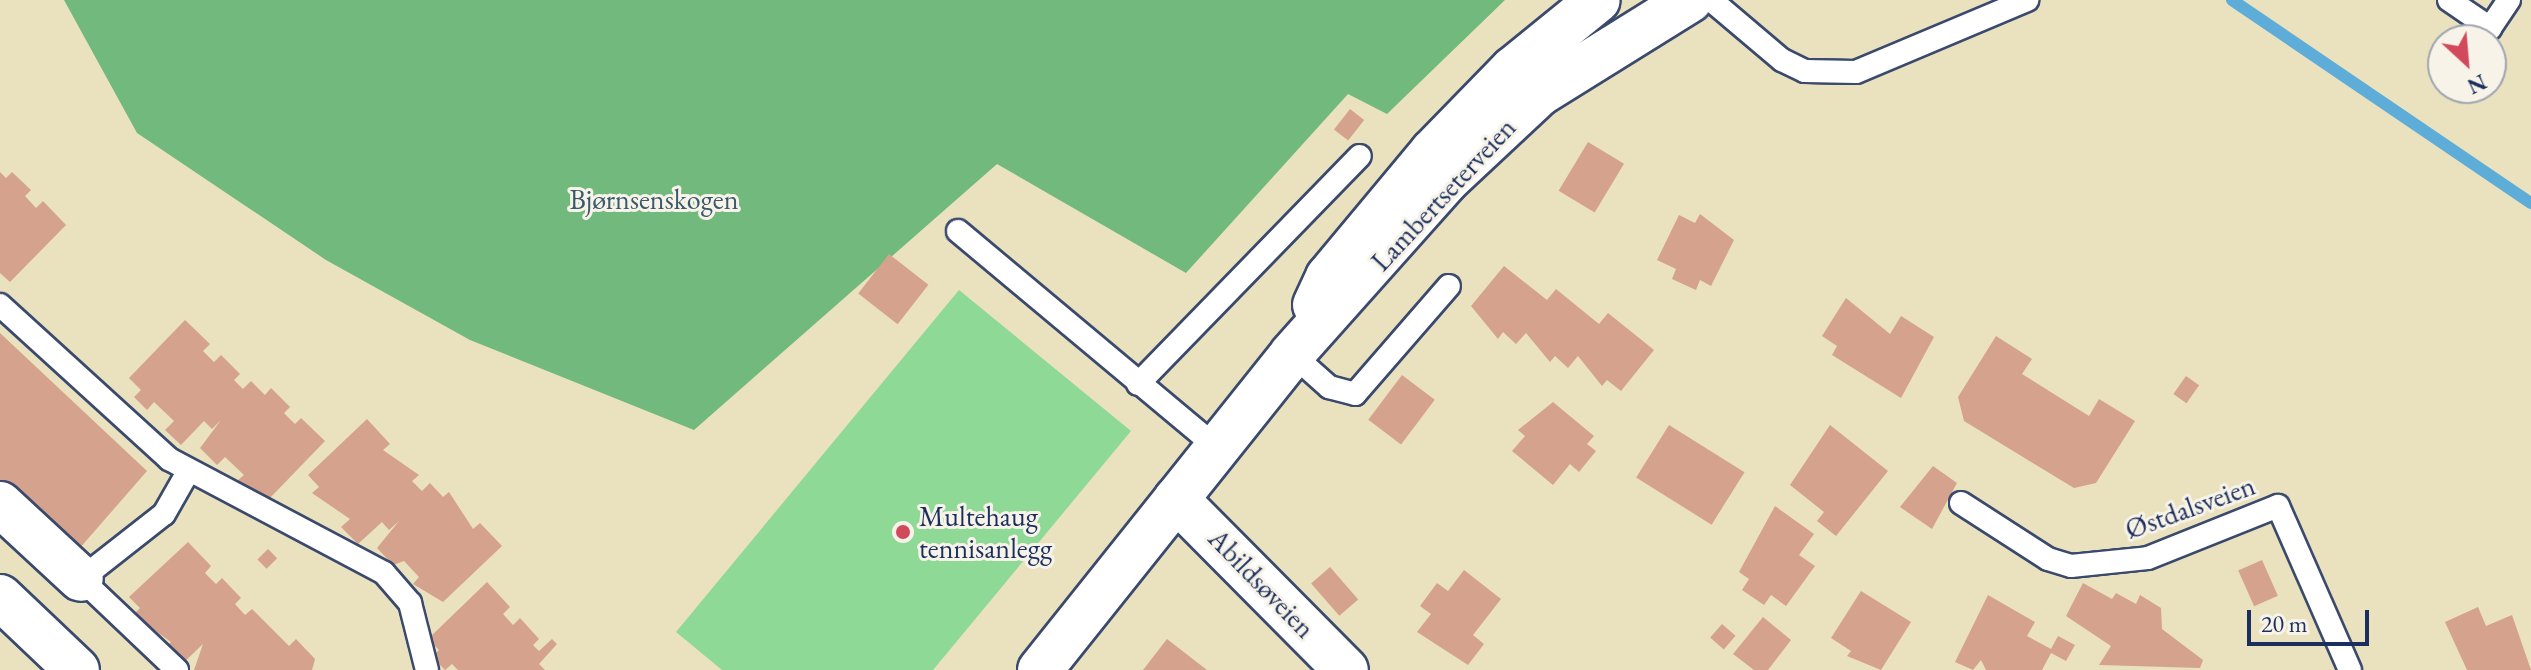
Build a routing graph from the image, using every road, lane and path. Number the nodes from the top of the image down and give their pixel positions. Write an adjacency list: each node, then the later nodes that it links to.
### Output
1 (1598, 0): 11 (main road, Lambertseterveien)
2 (1690, 0): 11 (main road, Lambertseterveien)
3 (1711, 0): 4 (lane)
4 (2027, 0)
5 (2449, 0): 6 (lane)
6 (2509, 0)
7 (1360, 156): 12 (lane)
8 (958, 231): 12 (lane)
9 (1449, 286): 11 (lane)
10 (0, 305): 14 (lane)
11 (1292, 354): 13 (main road, Lambertseterveien)
12 (1138, 384): 13 (lane)
13 (1216, 447): 15 (main road, Lambertseterveien)
14 (188, 472): 18 (lane); 22 (lane)
15 (1176, 499): 23 (main road, Lambertseterveien); 24 (main road, Abildsøveien)
16 (1961, 503): 25 (lane, Østdalsveien)
17 (0, 504): 18 (main road)
18 (81, 579): 21 (lane)
19 (0, 597): 20 (main road)
20 (77, 670)
21 (177, 670)
22 (427, 670)
23 (1040, 670)
24 (1346, 670)
25 (2350, 670)

